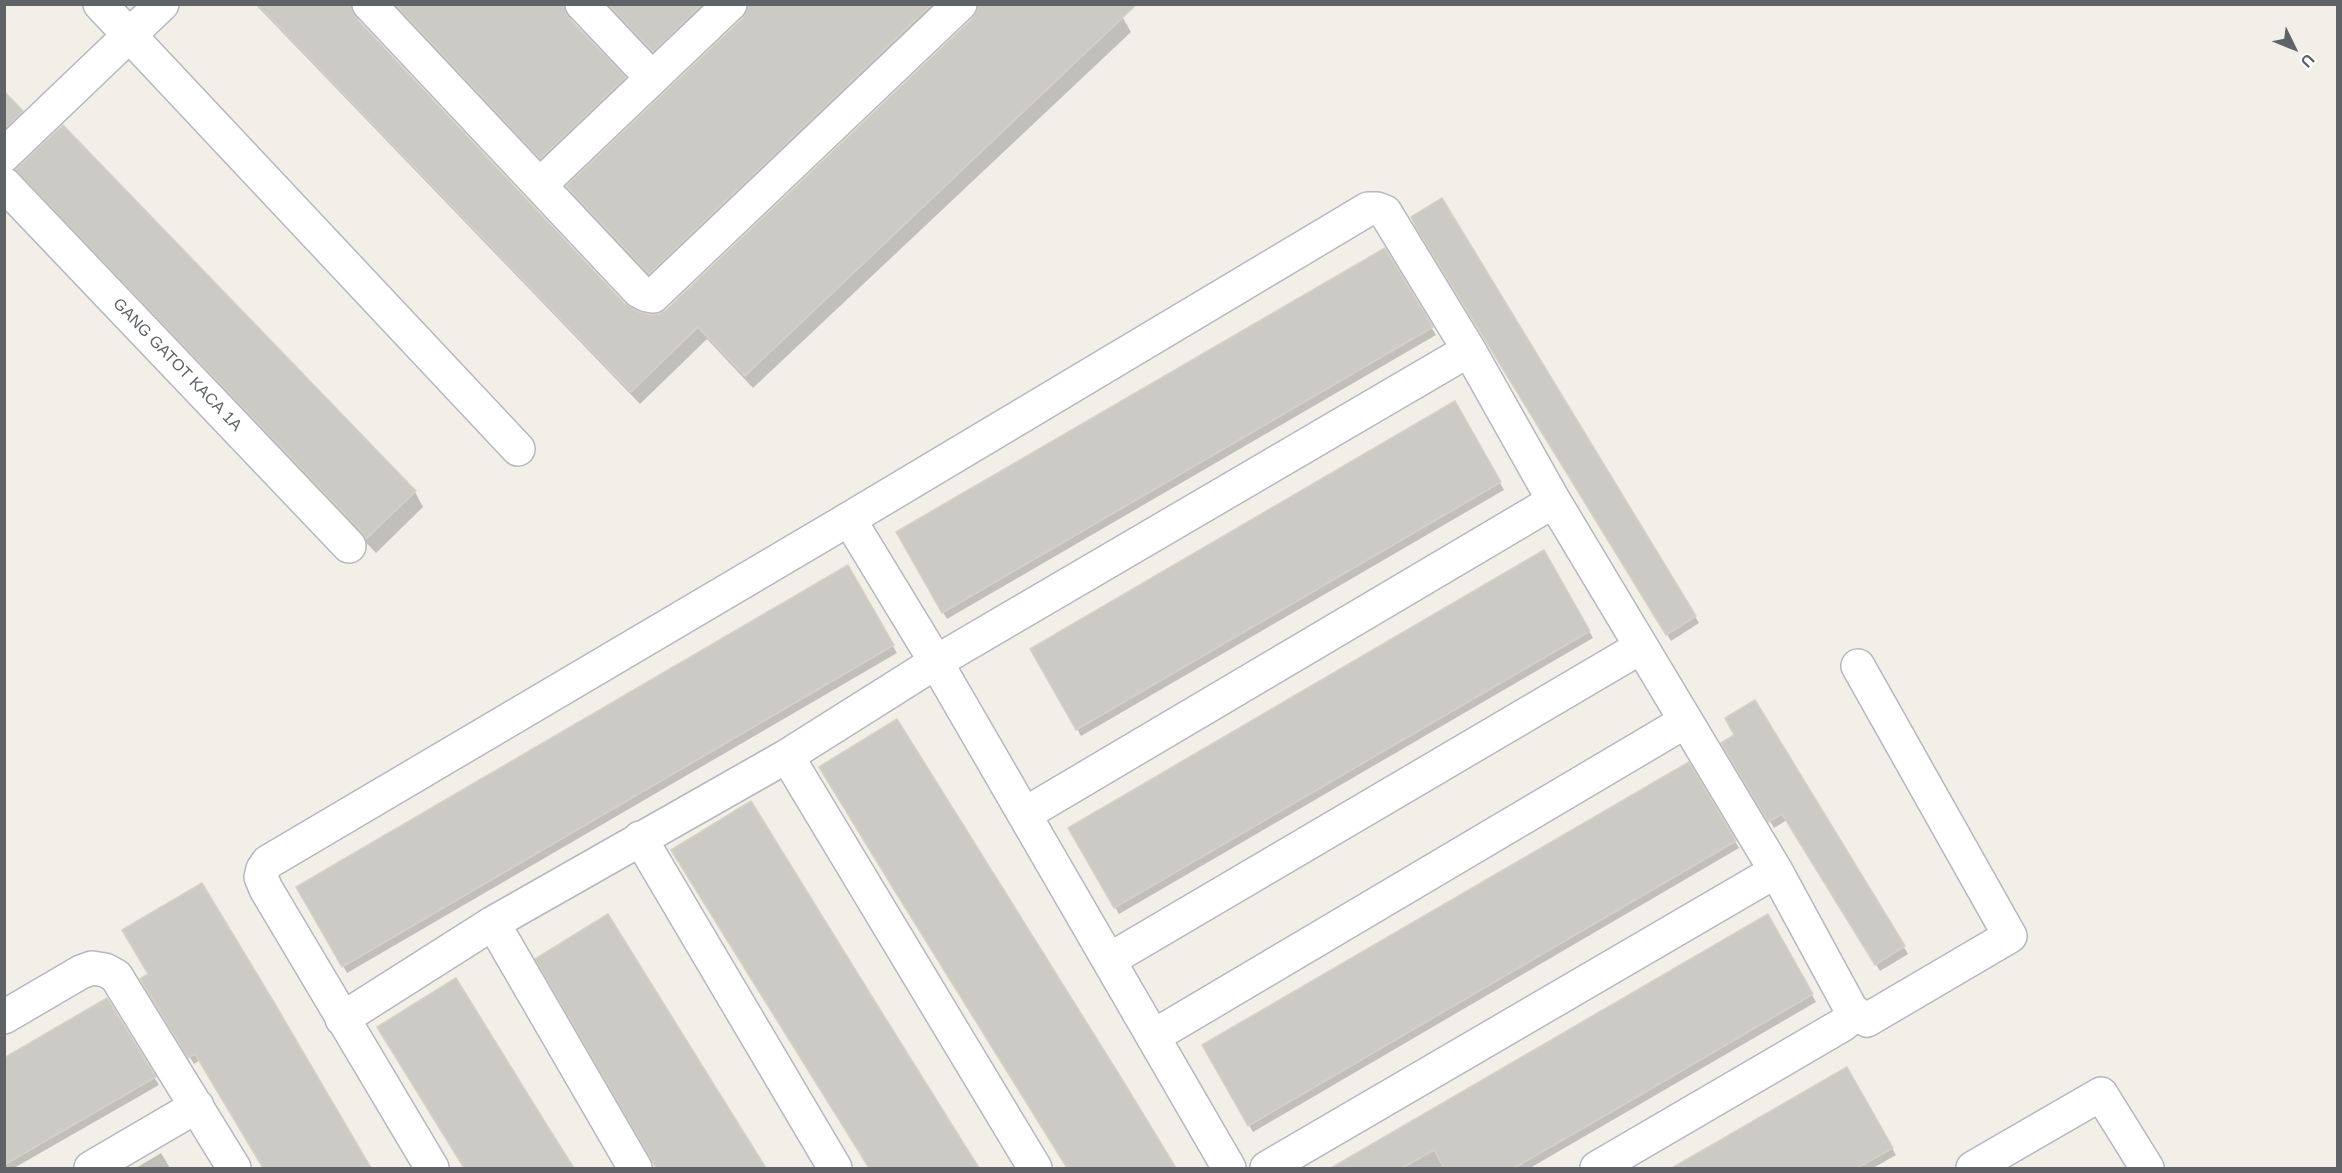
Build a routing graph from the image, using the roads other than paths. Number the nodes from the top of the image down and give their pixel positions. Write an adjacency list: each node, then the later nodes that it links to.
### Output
1 (100, 4): 7 (street)
2 (162, 4): 7 (street)
3 (369, 4): 11 (street)
4 (582, 4): 8 (street)
5 (730, 4): 8 (street)
6 (960, 4): 11 (street)
7 (130, 36): 9 (street); 13 (street)
8 (652, 78): 11 (street)
9 (4, 155)
10 (4, 184): 16 (street, GANG GATOT KACA 1A)
11 (540, 185)
12 (1469, 350): 14 (street); 15 (street); 18 (street)
13 (518, 449)
14 (1554, 501): 17 (street); 22 (street)
15 (849, 519): 18 (street); 29 (street)
16 (349, 546)
17 (1641, 647): 20 (street); 26 (street)
18 (936, 662): 21 (street); 22 (street)
19 (1858, 666): 27 (street)
20 (1686, 721): 24 (street); 30 (street)
21 (787, 756): 23 (street); 37 (street)
22 (1025, 814): 26 (street)
23 (640, 838): 25 (street); 36 (street)
24 (1776, 871): 27 (street); 39 (street)
25 (493, 923): 29 (street); 35 (street)
26 (1109, 960): 30 (street)
27 (1852, 1011): 40 (street)
28 (4, 1017): 31 (street)
29 (342, 1019): 34 (street)
30 (1154, 1036): 38 (street)
31 (197, 1106): 32 (street); 33 (street)
32 (91, 1168)
33 (234, 1168)
34 (432, 1168)
35 (635, 1168)
36 (835, 1168)
37 (1035, 1168)
38 (1229, 1168)
39 (1268, 1168)
40 (1598, 1168)
41 (1973, 1168): 42 (street)
42 (2147, 1168)

